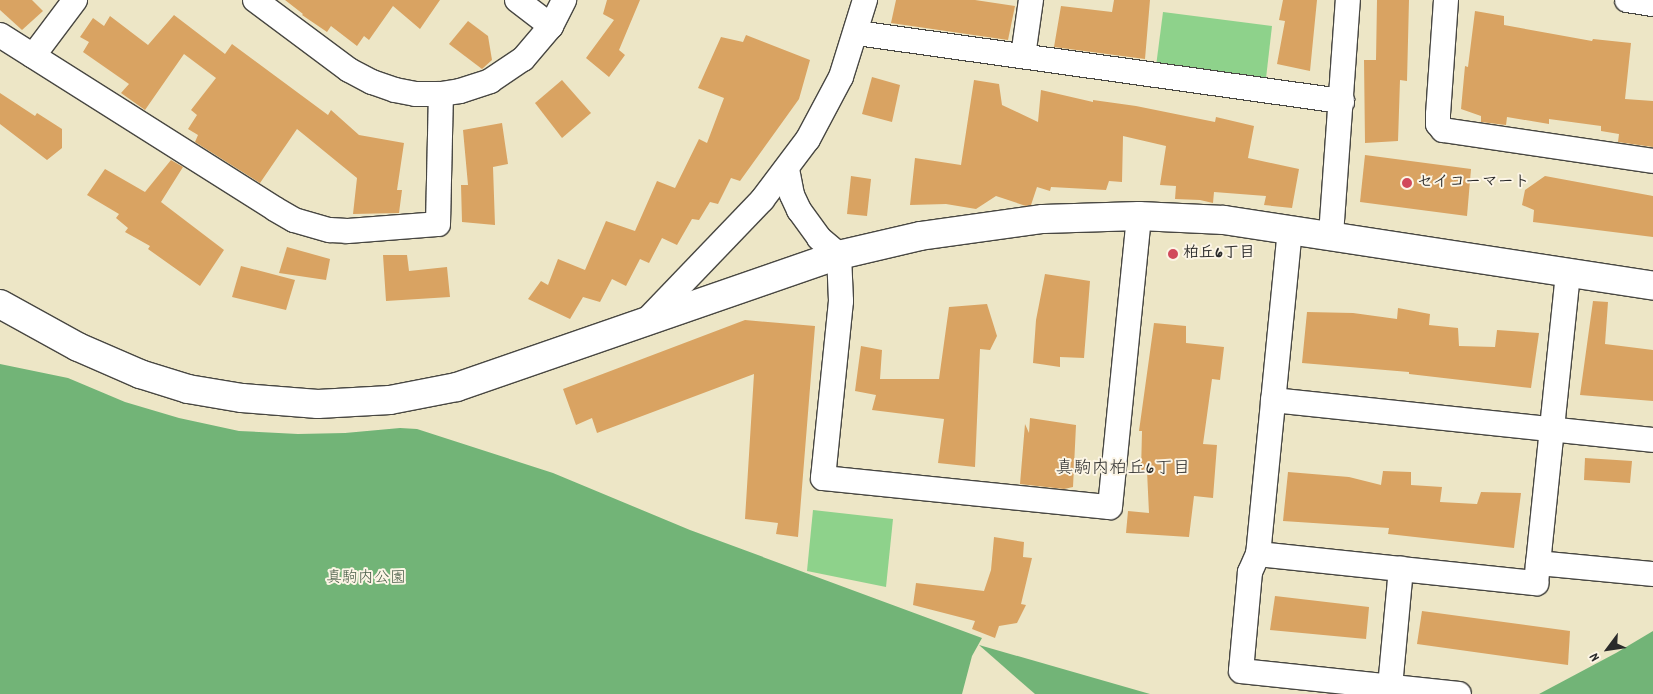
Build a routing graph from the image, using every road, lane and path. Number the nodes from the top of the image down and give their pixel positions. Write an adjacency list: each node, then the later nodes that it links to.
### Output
1 (75, 0): 14 (street)
2 (255, 0): 16 (street)
3 (517, 0): 11 (street)
4 (564, 0): 11 (street)
5 (865, 0): 12 (street)
6 (1031, 0): 15 (street)
7 (1348, 0): 17 (street)
8 (1446, 0): 18 (street)
9 (1628, 0): 10 (street)
10 (1653, 4)
11 (551, 26): 16 (street)
12 (857, 33): 15 (street); 19 (street)
13 (0, 36): 14 (street)
14 (33, 56): 16 (street)
15 (1023, 56): 17 (street)
16 (441, 94)
17 (1342, 101): 22 (street)
18 (1653, 161)
19 (787, 169): 23 (street); 27 (street)
20 (1140, 216): 21 (street); 23 (street); 23 (street)
21 (1290, 229): 22 (street); 28 (street)
22 (1331, 235): 24 (street)
23 (839, 256): 27 (street)
24 (1568, 272): 25 (street); 29 (street)
25 (1653, 286)
26 (0, 304): 27 (street)
27 (645, 322)
28 (1273, 400): 29 (street); 31 (street)
29 (1552, 428): 30 (street); 32 (street)
30 (1653, 440)
31 (1258, 554): 33 (street); 35 (street)
32 (1538, 563): 33 (street); 34 (street)
33 (1402, 569): 35 (street)
34 (1653, 574)
35 (1390, 687): 36 (street)
36 (1459, 694)

